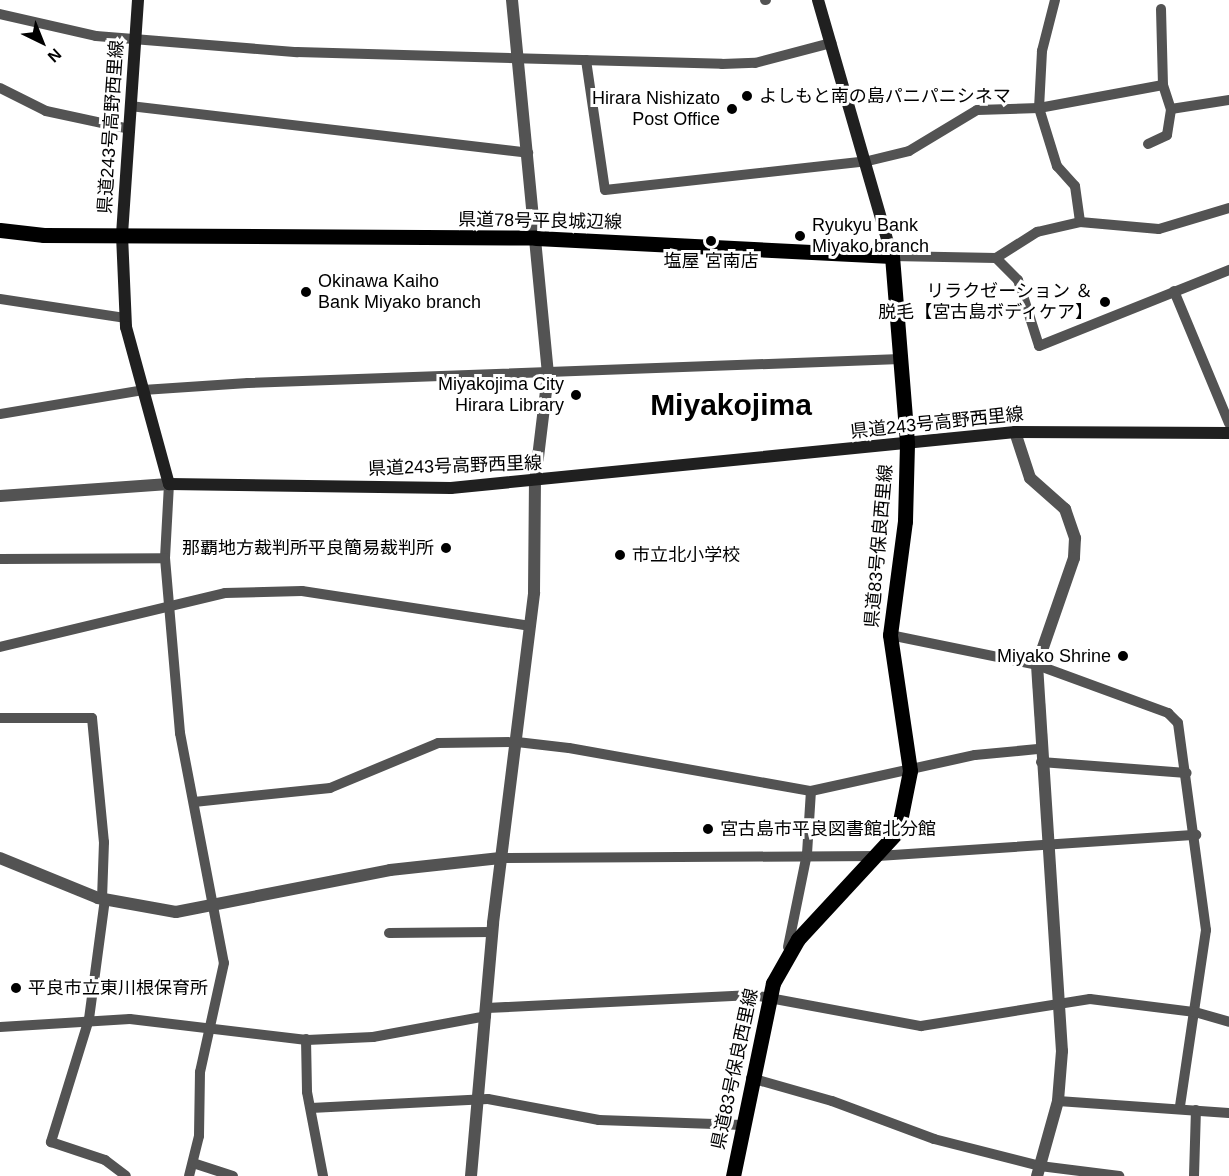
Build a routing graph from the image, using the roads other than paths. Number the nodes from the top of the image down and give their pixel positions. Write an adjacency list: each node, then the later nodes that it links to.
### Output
1 (138, 0): 7 (main road, 県道243号高野西里線)
2 (512, 0): 9 (street)
3 (818, 0): 8 (main road)
4 (1055, 0): 15 (street)
5 (1161, 9): 11 (street)
6 (0, 14): 7 (street)
7 (134, 40): 9 (street); 14 (main road, 県道243号高野西里線)
8 (831, 43): 10 (street); 20 (main road)
9 (521, 55): 10 (street); 19 (street)
10 (586, 60): 20 (street)
11 (1162, 85): 15 (street); 16 (street)
12 (0, 87): 17 (street)
13 (1229, 100): 16 (street)
14 (130, 106): 17 (main road, 県道243号高野西里線); 19 (street)
15 (1039, 108): 20 (street); 22 (street)
16 (1171, 109): 18 (street)
17 (129, 129): 24 (main road, 県道243号高野西里線)
18 (1148, 144)
19 (528, 153): 25 (street)
20 (868, 161): 26 (main road)
21 (1229, 208): 22 (street)
22 (1080, 222): 27 (street)
23 (0, 230): 24 (main road, 県道78号平良城辺線)
24 (122, 235): 25 (main road, 県道78号平良城辺線); 31 (main road, 県道243号高野西里線)
25 (536, 238): 26 (main road, 県道78号平良城辺線); 33 (street)
26 (892, 256): 27 (street); 32 (main road)
27 (996, 258): 29 (street)
28 (1229, 270): 29 (street)
29 (1174, 291): 36 (street)
30 (0, 299): 31 (street)
31 (125, 318): 34 (main road, 県道243号高野西里線)
32 (901, 359): 33 (street); 39 (main road)
33 (548, 374): 34 (street); 40 (street)
34 (142, 390): 35 (street); 41 (main road, 県道243号高野西里線)
35 (0, 414)
36 (1229, 423)
37 (1015, 432): 38 (main road, 県道243号高野西里線); 39 (main road, 県道243号高野西里線); 49 (street)
38 (1229, 433)
39 (907, 444): 40 (main road, 県道243号高野西里線); 47 (main road, 県道83号保良西里線)
40 (535, 482): 41 (main road, 県道243号高野西里線); 46 (street)
41 (169, 484): 42 (street); 43 (street)
42 (0, 496)
43 (165, 558): 44 (street); 45 (street)
44 (0, 559)
45 (169, 605): 46 (street); 48 (street); 56 (street)
46 (530, 626): 51 (street)
47 (890, 635): 49 (street); 53 (main road, 県道83号保良西里線)
48 (0, 646)
49 (1037, 665): 52 (street); 54 (street)
50 (0, 717): 63 (street)
51 (517, 742): 55 (street); 56 (street); 62 (street)
52 (1040, 756): 53 (street); 54 (street); 58 (street)
53 (910, 771): 55 (street); 60 (main road, 県道83号保良西里線)
54 (1187, 773): 57 (street)
55 (811, 791): 59 (street)
56 (194, 802): 64 (street)
57 (1196, 835): 58 (street); 71 (street)
58 (1045, 849): 60 (street); 69 (street)
59 (807, 854): 60 (street); 62 (street); 67 (street)
60 (878, 856): 67 (main road, 県道83号保良西里線)
61 (0, 858): 63 (street)
62 (500, 858): 64 (street); 65 (street)
63 (103, 899): 64 (street); 72 (street)
64 (215, 905): 75 (street)
65 (492, 932): 66 (street); 70 (street)
66 (389, 933)
67 (784, 964): 68 (main road, 県道83号保良西里線)
68 (770, 997): 69 (street); 70 (street); 77 (main road, 県道83号保良西里線)
69 (1057, 1002): 71 (street); 79 (street)
70 (486, 1012): 76 (street); 78 (street)
71 (1195, 1012): 73 (street); 80 (street)
72 (89, 1019): 74 (street); 75 (street); 87 (street)
73 (1229, 1022)
74 (0, 1027)
75 (211, 1027): 76 (street); 85 (street)
76 (306, 1039): 81 (street)
77 (751, 1078): 84 (main road, 県道83号保良西里線); 86 (street)
78 (480, 1099): 81 (street); 84 (street); 91 (street)
79 (1058, 1101): 80 (street); 86 (street)
80 (1180, 1107): 82 (street)
81 (311, 1108): 90 (street)
82 (1196, 1110): 83 (street); 94 (street)
83 (1229, 1113)
84 (742, 1125): 92 (main road, 県道83号保良西里線)
85 (193, 1163): 88 (street); 89 (street)
86 (1039, 1171): 93 (street)
87 (126, 1176)
88 (189, 1176)
89 (233, 1176)
90 (323, 1176)
91 (471, 1176)
92 (733, 1176)
93 (1119, 1176)
94 (1194, 1176)

